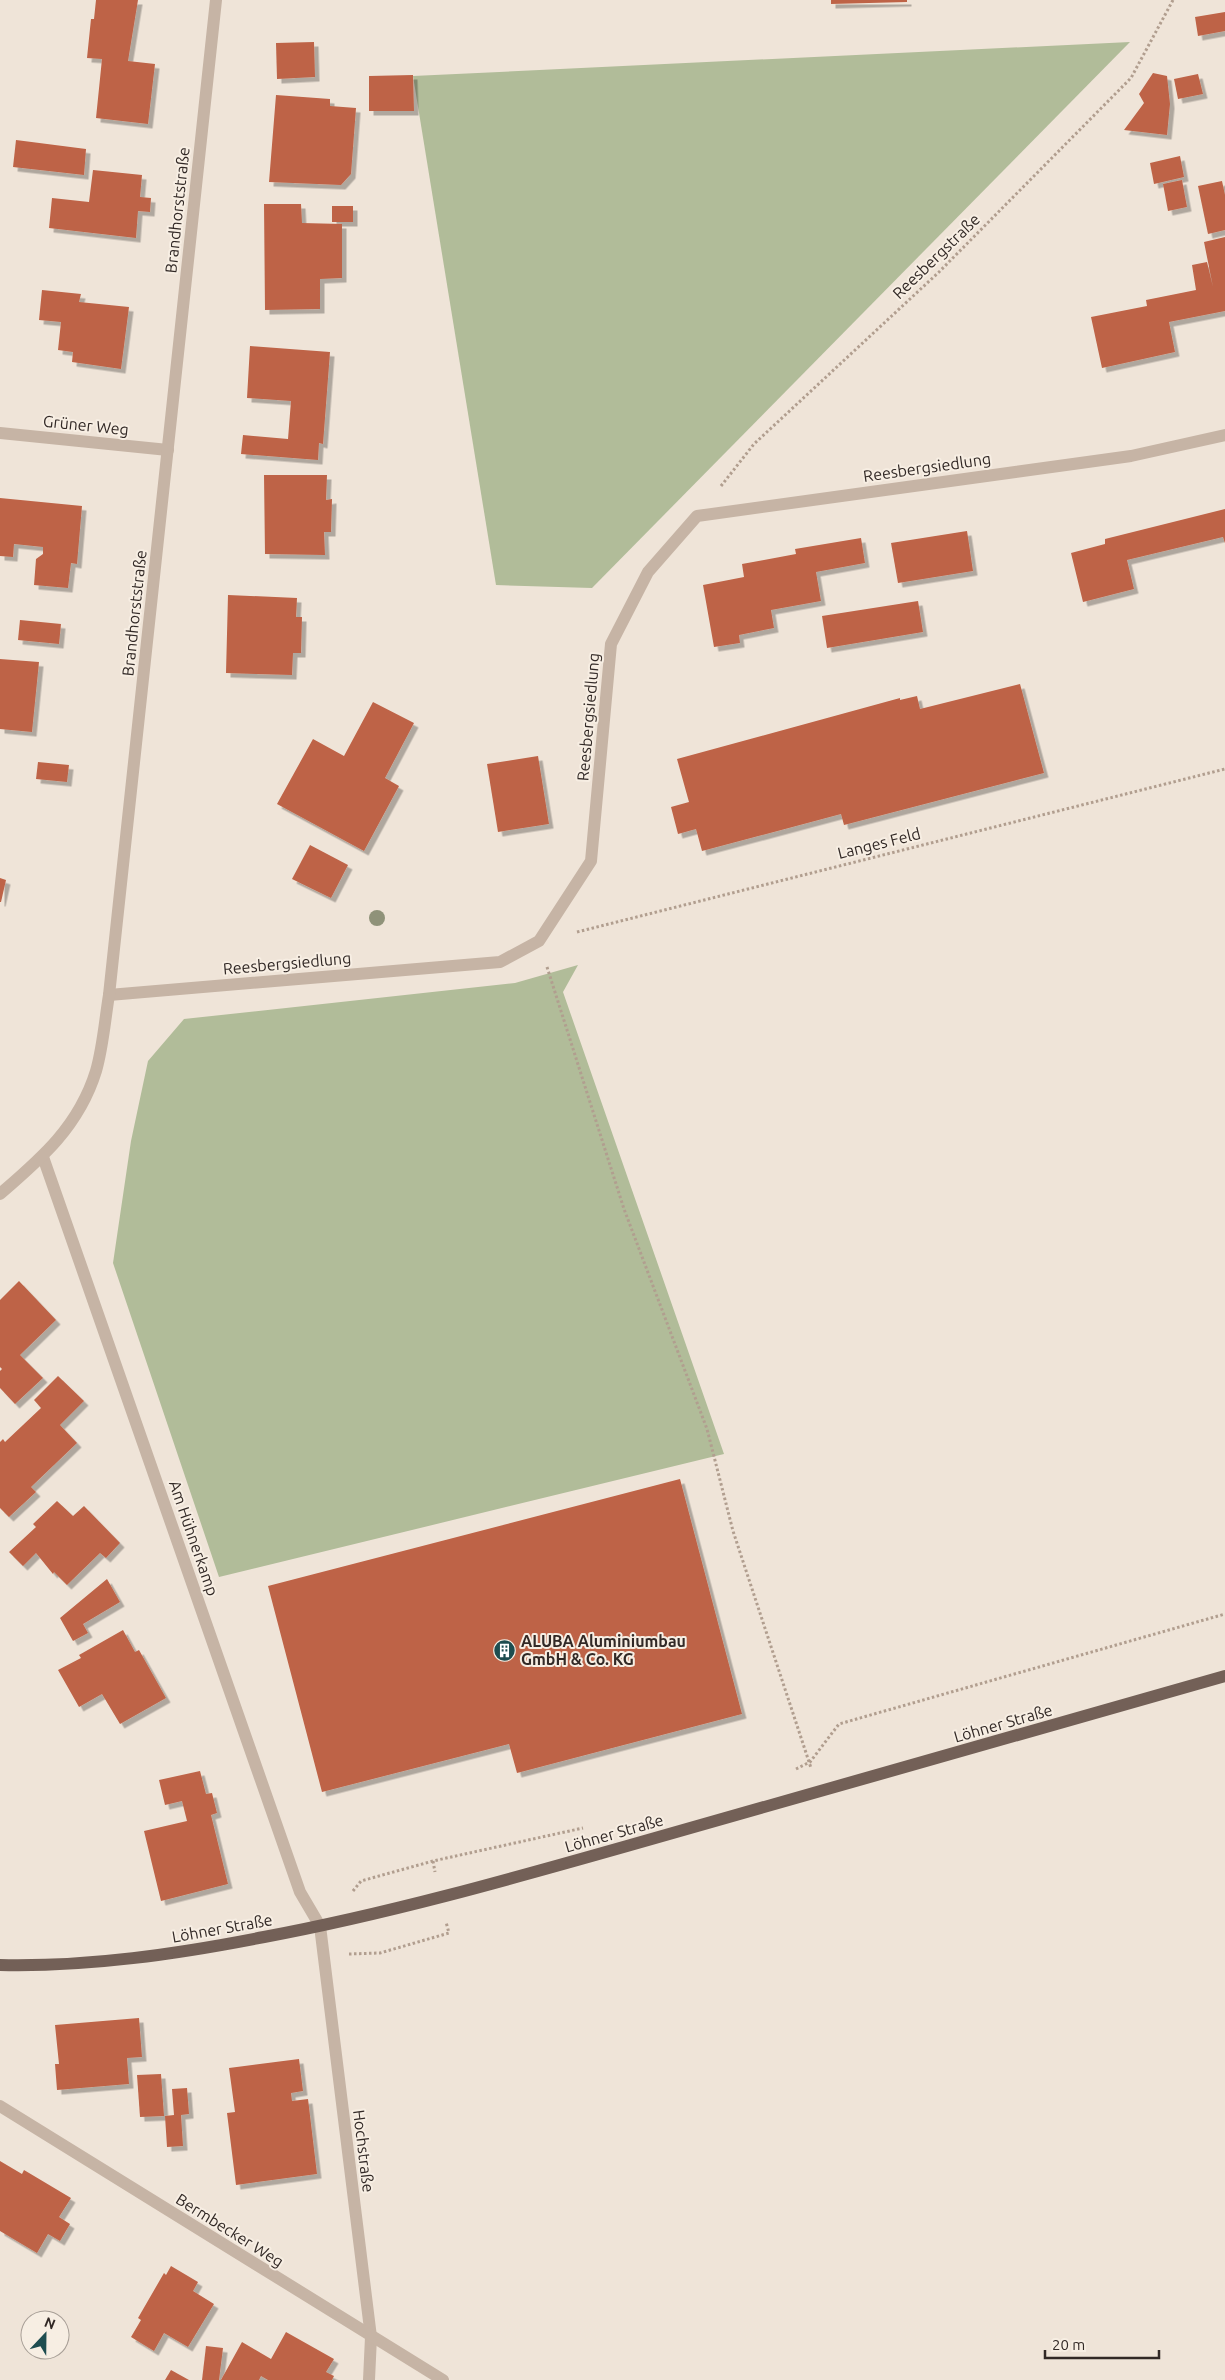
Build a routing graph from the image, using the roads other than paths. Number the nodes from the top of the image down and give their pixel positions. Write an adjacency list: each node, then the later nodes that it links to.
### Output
1 (216, 0): 4 (street, Brandhorststraße)
2 (0, 433): 4 (street, Grüner Weg)
3 (1225, 435): 5 (street, Reesbergsiedlung)
4 (168, 450): 5 (street, Brandhorststraße)
5 (109, 995): 6 (street, Brandhorststraße)
6 (44, 1157): 7 (street, Brandhorststraße); 9 (street, Am Hühnerkamp)
7 (0, 1194)
8 (1225, 1676): 9 (main road, Löhner Straße)
9 (320, 1926): 10 (main road, Löhner Straße); 12 (street, Hochstraße)
10 (0, 1965)
11 (0, 2106): 12 (street, Bermbecker Weg)
12 (371, 2337): 13 (street, Hochstraße); 14 (street, Bermbecker Weg)
13 (369, 2380)
14 (443, 2380)

